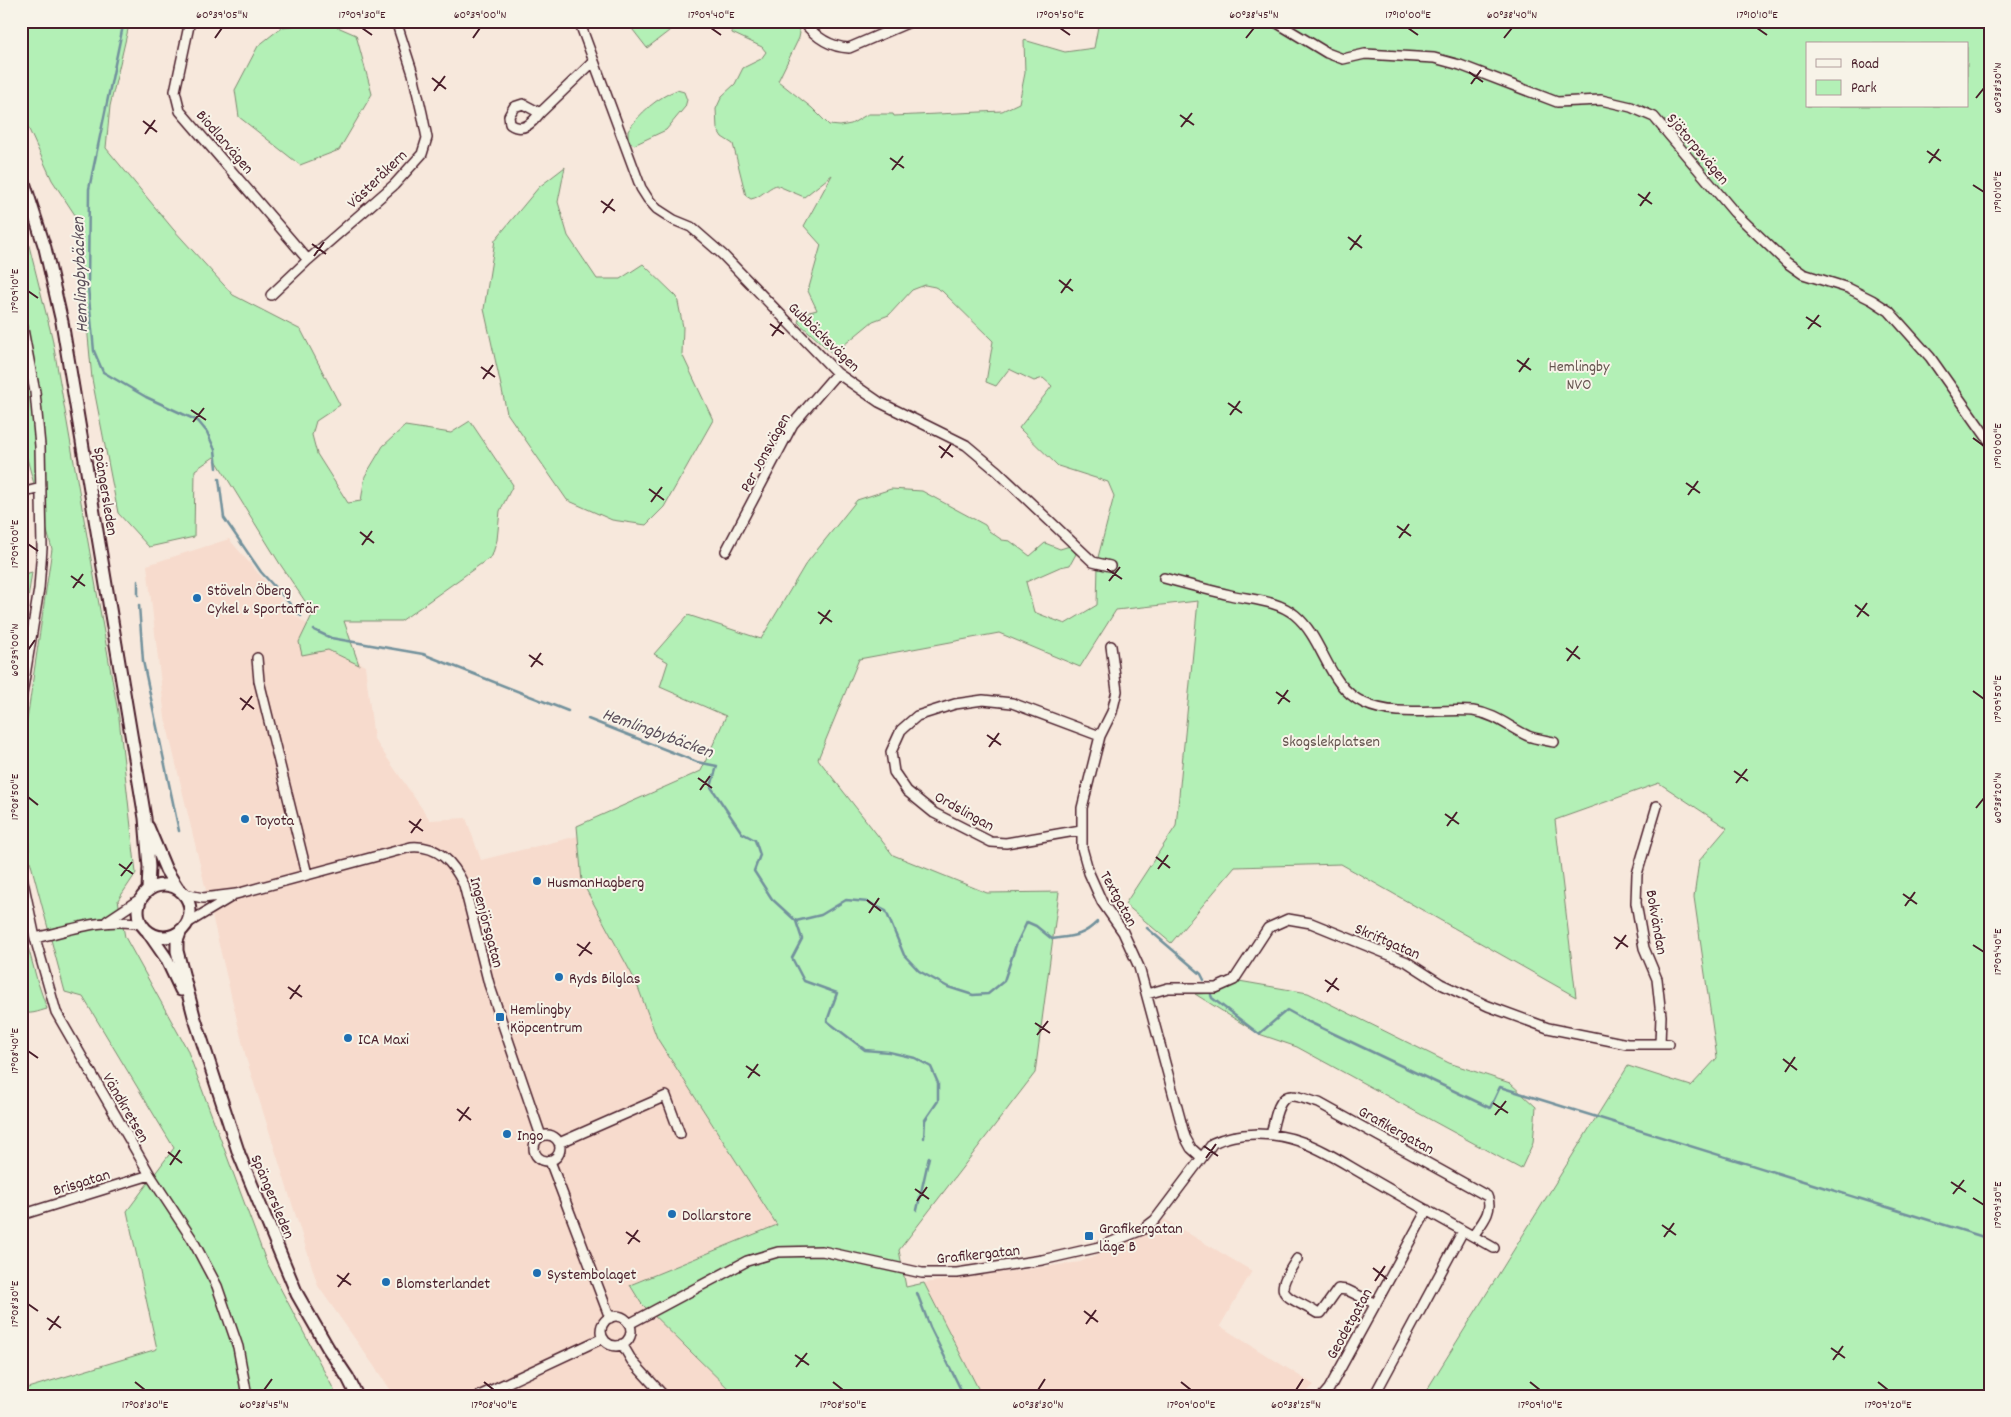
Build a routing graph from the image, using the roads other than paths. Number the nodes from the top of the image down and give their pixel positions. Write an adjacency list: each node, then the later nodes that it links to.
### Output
1 (190, 21): 10 (street, Biodlarvägen)
2 (396, 21): 10 (street, Västeråkern)
3 (579, 21): 7 (street, Gubbäcksvägen)
4 (803, 21): 5 (street)
5 (912, 21)
6 (1274, 21): 14 (street, Sjötorpsvägen)
7 (594, 61): 8 (street); 13 (street, Gubbäcksvägen)
8 (540, 113)
9 (21, 173): 26 (main road, Spängersleden)
10 (308, 260): 11 (street, Västeråkern)
11 (271, 295)
12 (21, 319): 15 (street)
13 (837, 373): 17 (street, Per Jonsvägen); 18 (street, Gubbäcksvägen)
14 (1990, 442)
15 (41, 488): 16 (street); 22 (street)
16 (21, 493)
17 (726, 551)
18 (1110, 566)
19 (1164, 578): 24 (street)
20 (1111, 646): 23 (street, Textgatan)
21 (257, 658): 29 (street)
22 (21, 700)
23 (1100, 736): 27 (street, Textgatan); 27 (street, Ordslingan)
24 (1554, 742)
25 (1657, 806): 39 (street, Bokvändan)
26 (145, 818): 30 (main road, Spängersleden); 32 (main road, Spängersleden)
27 (1081, 830): 37 (street, Textgatan)
28 (21, 872): 36 (street, Vändkretsen)
29 (307, 874): 31 (street, Ingenjörsgatan); 42 (street, Ingenjörsgatan)
30 (181, 891): 31 (street, Ingenjörsgatan); 32 (main road); 34 (main road, Spängersleden)
31 (236, 894): 34 (street, Ingenjörsgatan)
32 (144, 895): 33 (street); 35 (main road, Spängersleden)
33 (107, 921): 35 (street); 36 (street)
34 (184, 927): 35 (main road); 38 (main road, Spängersleden)
35 (145, 928): 38 (main road, Spängersleden)
36 (35, 938): 46 (street, Vändkretsen)
37 (1147, 994): 39 (street, Skriftgatan); 44 (street, Textgatan)
38 (194, 1016): 58 (main road, Spängersleden)
39 (1664, 1044)
40 (680, 1134): 43 (street)
41 (1271, 1135): 44 (street, Grafikergatan); 47 (street, Grafikergatan); 50 (street, Grafikergatan)
42 (541, 1136): 43 (street); 45 (street, Ingenjörsgatan)
43 (559, 1143): 45 (street)
44 (1201, 1157): 55 (street, Grafikergatan)
45 (550, 1161): 54 (street, Ingenjörsgatan)
46 (150, 1175): 48 (street, Brisgatan); 59 (street, Vändkretsen)
47 (1428, 1210): 49 (street, Grafikergatan); 53 (street, Geodetgatan)
48 (21, 1215)
49 (1463, 1231): 50 (street, Grafikergatan); 65 (street)
50 (1473, 1236): 51 (street, Grafikergatan)
51 (1494, 1248)
52 (1297, 1259): 53 (street)
53 (1376, 1304): 64 (street, Geodetgatan)
54 (610, 1318): 55 (street); 56 (street)
55 (629, 1324): 57 (street)
56 (603, 1338): 57 (street); 62 (street)
57 (622, 1344): 63 (street)
58 (348, 1378): 60 (main road, Spängersleden); 61 (main road, Spängersleden)
59 (247, 1396)
60 (357, 1396)
61 (365, 1396)
62 (479, 1396)
63 (664, 1396)
64 (1323, 1396)
65 (1374, 1396)

